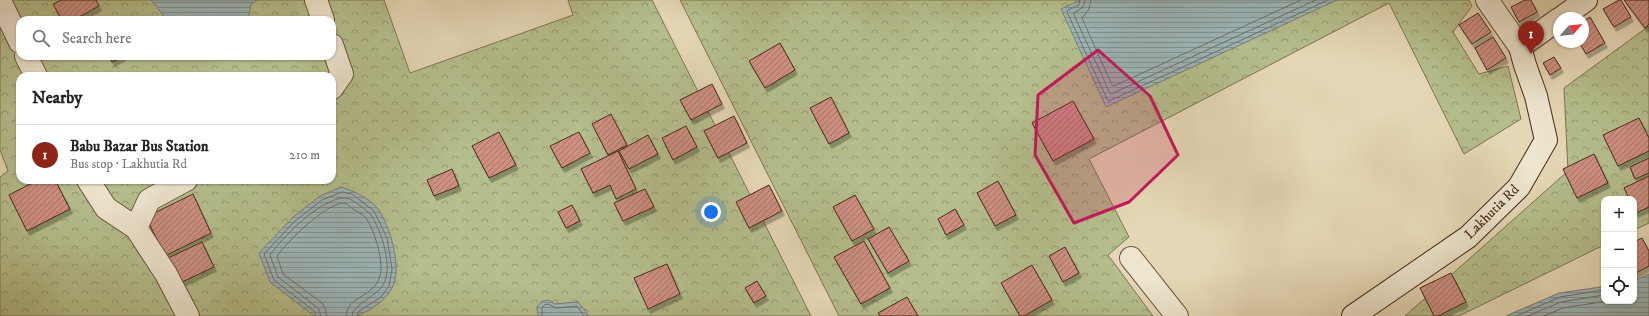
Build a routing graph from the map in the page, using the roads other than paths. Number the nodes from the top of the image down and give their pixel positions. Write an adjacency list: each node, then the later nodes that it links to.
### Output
1 (316, 0): 6 (street)
2 (1486, 0): 9 (street, Lakhutia Rd)
3 (1586, 0): 5 (street)
4 (0, 1): 8 (street)
5 (1570, 12)
6 (322, 16)
7 (1553, 24): 9 (street)
8 (16, 34)
9 (1520, 47): 20 (street, Lakhutia Rd)
10 (336, 57): 13 (street)
11 (28, 60): 12 (street)
12 (34, 72)
13 (336, 82)
14 (91, 184): 16 (street)
15 (179, 184): 16 (street)
16 (136, 228): 18 (street)
17 (1131, 258): 19 (street)
18 (188, 316)
19 (1177, 316)
20 (1353, 316)

